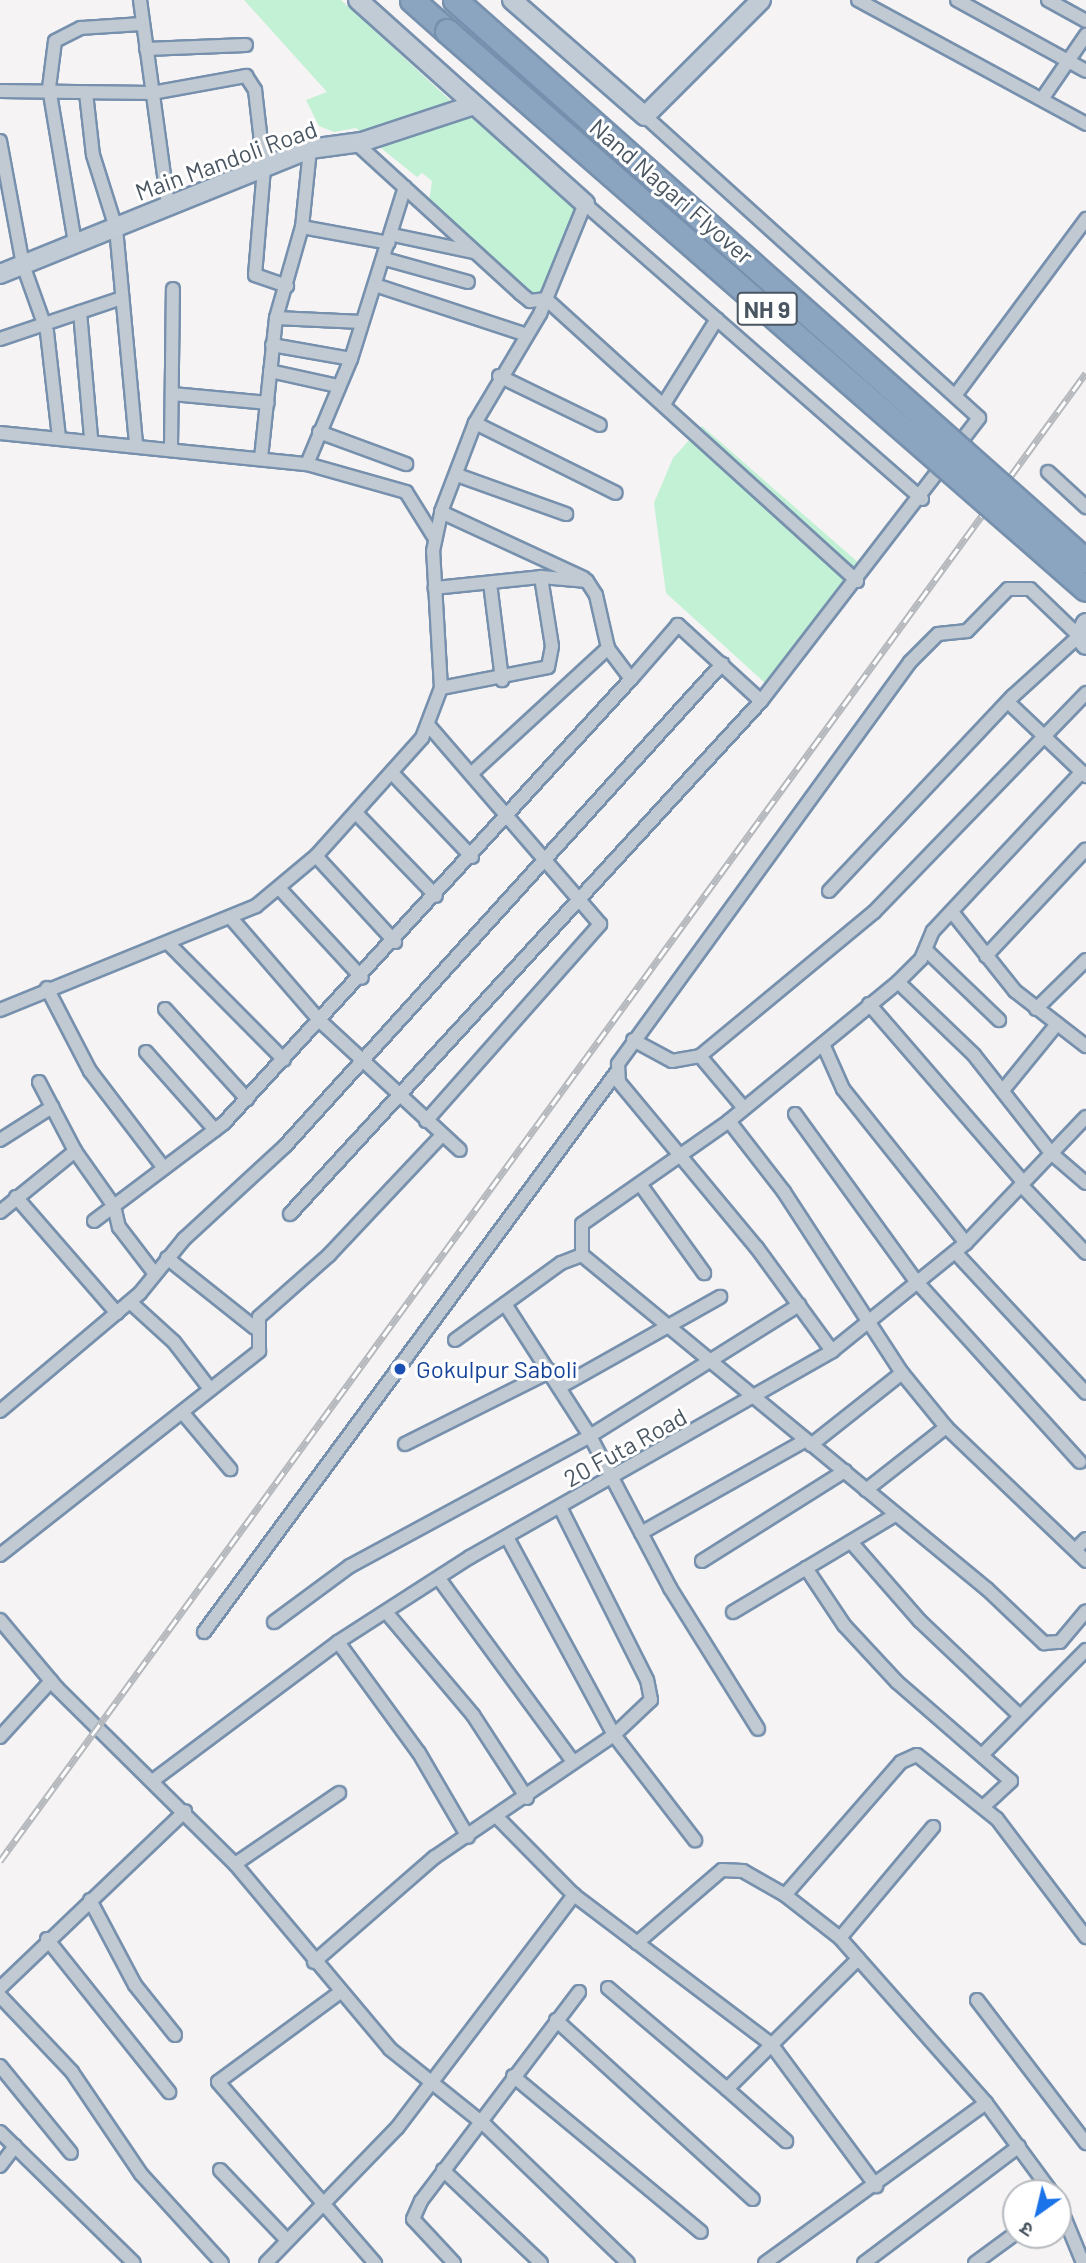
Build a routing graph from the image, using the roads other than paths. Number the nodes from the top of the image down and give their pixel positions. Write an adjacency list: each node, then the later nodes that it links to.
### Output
1 (140, 0): 11 (street)
2 (358, 0): 22 (street)
3 (412, 0): 89 (highway, Nand Nagari Flyover / NH 9, bridge)
4 (455, 0): 83 (highway, Nand Nagari Flyover / NH 9, bridge)
5 (512, 0): 23 (street)
6 (761, 0): 23 (street)
7 (858, 0): 21 (street)
8 (957, 0): 15 (street)
9 (1048, 0): 10 (street)
10 (1086, 21)
11 (143, 23): 14 (street); 17 (street)
12 (1086, 34): 15 (street)
13 (246, 45): 14 (street)
14 (146, 48): 20 (street)
15 (1069, 62): 16 (street); 21 (street)
16 (1086, 71)
17 (50, 88): 18 (street); 19 (street); 36 (street)
18 (0, 91)
19 (86, 93): 20 (street); 34 (street)
20 (152, 93): 28 (street); 31 (street)
21 (1042, 100): 24 (street)
22 (474, 105): 26 (street, Main Mandoli Road); 30 (street)
23 (645, 116): 59 (street)
24 (1086, 124)
25 (0, 141): 39 (street)
26 (356, 143): 27 (street, Main Mandoli Road); 29 (street)
27 (310, 149): 28 (street, Main Mandoli Road); 33 (street)
28 (264, 169): 31 (street, Main Mandoli Road); 43 (street)
29 (405, 187): 35 (street); 37 (street)
30 (585, 204): 46 (street); 49 (street)
31 (168, 205): 34 (street, Main Mandoli Road)
32 (1086, 219): 59 (street)
33 (302, 227): 35 (street); 43 (street)
34 (116, 228): 36 (street, Main Mandoli Road); 45 (street)
35 (391, 239): 37 (street); 38 (street)
36 (75, 243): 39 (street, Main Mandoli Road)
37 (474, 252): 46 (street)
38 (385, 258): 41 (street); 42 (street)
39 (23, 265): 40 (street, Main Mandoli Road); 51 (street)
40 (0, 274)
41 (468, 282)
42 (375, 285): 50 (street); 52 (street)
43 (287, 286): 48 (street)
44 (173, 289): 60 (street)
45 (122, 298): 47 (street); 70 (street)
46 (546, 299): 52 (street); 62 (street)
47 (80, 312): 51 (street); 69 (street)
48 (275, 318): 50 (street); 54 (street)
49 (718, 319): 62 (street); 78 (street)
50 (362, 322): 55 (street)
51 (44, 323): 53 (street); 68 (street)
52 (527, 335): 57 (street)
53 (0, 339)
54 (272, 345): 55 (street); 56 (street)
55 (351, 359): 58 (street)
56 (270, 371): 58 (street); 61 (street)
57 (499, 376): 63 (street); 64 (street)
58 (338, 386): 66 (street)
59 (957, 393): 78 (street)
60 (173, 394): 61 (street); 71 (street)
61 (268, 403): 72 (street)
62 (664, 404): 86 (street)
63 (475, 423): 76 (street); 77 (street)
64 (600, 425)
65 (0, 426): 67 (street)
66 (319, 432): 73 (street); 74 (street)
67 (0, 433): 68 (street)
68 (59, 437): 69 (street)
69 (91, 438): 70 (street)
70 (136, 443): 71 (street)
71 (171, 447): 72 (street)
72 (261, 458): 73 (street)
73 (307, 464): 82 (street)
74 (406, 464)
75 (1048, 472): 79 (street)
76 (457, 475): 80 (street); 81 (street)
77 (616, 493)
78 (922, 499): 86 (street)
79 (1086, 508)
80 (441, 512): 82 (street); 85 (street)
81 (566, 514)
82 (434, 537): 88 (street)
83 (1086, 561)
84 (541, 577): 85 (street); 87 (street); 94 (street)
85 (587, 581): 91 (street)
86 (857, 581): 97 (street)
87 (490, 583): 88 (street); 94 (street)
88 (435, 587): 95 (street)
89 (1086, 589)
90 (1084, 635): 98 (street); 131 (street)
91 (607, 648): 93 (street); 102 (street)
92 (722, 664): 93 (street); 97 (street); 109 (street)
93 (631, 679): 105 (street)
94 (502, 680): 95 (street)
95 (441, 688): 99 (street)
96 (1086, 693): 100 (street)
97 (761, 701): 113 (street)
98 (1008, 702): 100 (street); 111 (street)
99 (429, 726): 101 (street); 102 (street)
100 (1045, 738): 103 (street); 135 (street)
101 (391, 773): 104 (street); 108 (street)
102 (472, 773): 105 (street)
103 (1084, 774): 114 (street)
104 (356, 813): 107 (street); 112 (street)
105 (509, 816): 108 (street); 109 (street)
106 (1086, 849): 119 (street)
107 (316, 856): 110 (street); 116 (street)
108 (471, 857): 112 (street)
109 (544, 859): 113 (street); 137 (street)
110 (279, 888): 115 (street); 121 (street)
111 (829, 891)
112 (436, 896): 116 (street)
113 (582, 898): 141 (street); 147 (street)
114 (952, 912): 118 (street); 119 (street)
115 (231, 918): 117 (street); 129 (street)
116 (395, 942): 121 (street)
117 (169, 944): 123 (street); 136 (street)
118 (927, 951): 122 (street); 128 (street)
119 (986, 956): 126 (street)
120 (1086, 960): 126 (street)
121 (362, 978): 129 (street)
122 (898, 982): 124 (street); 140 (street)
123 (47, 988): 127 (street); 156 (street)
124 (869, 1004): 133 (street); 159 (street)
125 (165, 1009): 142 (street)
126 (1036, 1009): 130 (street)
127 (0, 1010)
128 (999, 1020)
129 (320, 1021): 136 (street); 137 (street)
130 (1057, 1024): 132 (street); 140 (street)
131 (633, 1040): 135 (street); 138 (street)
132 (1084, 1041)
133 (823, 1044): 144 (street); 165 (street)
134 (146, 1052): 149 (street)
135 (700, 1056): 144 (street)
136 (284, 1060): 142 (street)
137 (364, 1061): 141 (street); 169 (street)
138 (616, 1073): 155 (street); 218 (street)
139 (39, 1082): 143 (street)
140 (1004, 1088): 154 (street)
141 (400, 1095): 147 (street); 163 (street)
142 (247, 1098): 149 (street)
143 (52, 1107): 151 (street); 153 (street)
144 (743, 1107): 148 (street)
145 (795, 1114): 172 (street)
146 (1086, 1116): 154 (street, 20 Futa Road)
147 (426, 1121): 150 (street)
148 (729, 1121): 155 (street); 178 (street)
149 (215, 1130): 156 (street)
150 (441, 1136): 152 (street); 180 (street)
151 (0, 1140)
152 (460, 1150)
153 (75, 1151): 160 (street); 161 (street)
154 (1051, 1153): 157 (street); 159 (street, 20 Futa Road)
155 (681, 1155): 158 (street); 176 (street)
156 (164, 1168): 161 (street)
157 (1086, 1183)
158 (640, 1184): 168 (street); 170 (street)
159 (1022, 1184): 165 (street, 20 Futa Road); 167 (street)
160 (16, 1197): 162 (street); 177 (street)
161 (114, 1206): 164 (street); 171 (street)
162 (0, 1212)
163 (290, 1214)
164 (94, 1221)
165 (966, 1243): 166 (street, 20 Futa Road)
166 (955, 1252): 172 (street, 20 Futa Road); 188 (street)
167 (1086, 1253)
168 (582, 1255): 175 (street); 179 (street)
169 (167, 1258): 171 (street); 180 (street)
170 (704, 1273)
171 (155, 1274): 174 (street)
172 (916, 1281): 178 (street, 20 Futa Road); 196 (street)
173 (720, 1297): 179 (street)
174 (130, 1302): 177 (street); 187 (street)
175 (505, 1304): 181 (street); 184 (street)
176 (799, 1305): 182 (street); 183 (street)
177 (117, 1313): 190 (street)
178 (867, 1324): 182 (street, 20 Futa Road); 185 (street)
179 (665, 1325): 183 (street); 186 (street)
180 (256, 1328): 187 (street)
181 (455, 1340)
182 (832, 1351): 189 (street, 20 Futa Road)
183 (708, 1362): 189 (street); 193 (street)
184 (551, 1371): 186 (street); 195 (street)
185 (902, 1373): 192 (street); 194 (street)
186 (560, 1387): 193 (street)
187 (210, 1390): 191 (street)
188 (1086, 1393)
189 (754, 1398): 194 (street); 199 (street, 20 Futa Road)
190 (0, 1410)
191 (181, 1412): 197 (street); 208 (street)
192 (946, 1427): 200 (street); 207 (street)
193 (590, 1436): 199 (street); 217 (street)
194 (807, 1443): 198 (street); 203 (street)
195 (405, 1444)
196 (1080, 1462)
197 (230, 1469)
198 (845, 1471): 200 (street); 209 (street)
199 (612, 1478): 201 (street, 20 Futa Road); 203 (street)
200 (866, 1490): 202 (street)
201 (560, 1507): 204 (street, 20 Futa Road); 224 (street)
202 (895, 1515): 206 (street); 213 (street)
203 (641, 1532): 223 (street)
204 (507, 1537): 212 (street, 20 Futa Road); 224 (street)
205 (1086, 1539): 207 (street)
206 (851, 1542): 211 (street); 222 (street)
207 (1076, 1549): 210 (street)
208 (0, 1555)
209 (702, 1561)
210 (1086, 1561)
211 (806, 1568): 215 (street); 226 (street)
212 (440, 1580): 214 (street, 20 Futa Road); 227 (street)
213 (1086, 1611)
214 (386, 1612): 219 (street, 20 Futa Road); 230 (street)
215 (733, 1612)
216 (0, 1620): 221 (street)
217 (274, 1622)
218 (204, 1632)
219 (338, 1642): 228 (street, 20 Futa Road); 235 (street)
220 (1086, 1650): 222 (street)
221 (51, 1681): 225 (street); 228 (street)
222 (1020, 1716): 226 (street)
223 (758, 1730)
224 (614, 1735): 227 (street); 236 (street)
225 (0, 1737)
226 (985, 1752): 231 (street)
227 (573, 1762): 230 (street)
228 (155, 1779): 232 (street)
229 (338, 1793): 237 (street)
230 (527, 1798): 233 (street)
231 (983, 1807): 239 (street); 241 (street)
232 (185, 1811): 237 (street); 240 (street)
233 (498, 1818): 235 (street); 238 (street)
234 (933, 1826): 242 (street)
235 (468, 1837): 246 (street)
236 (695, 1840)
237 (235, 1864): 246 (street)
238 (574, 1895): 244 (street); 258 (street)
239 (785, 1895): 242 (street); 244 (street)
240 (90, 1900): 243 (street); 254 (street)
241 (1086, 1937)
242 (840, 1938): 245 (street)
243 (47, 1939): 248 (street); 260 (street)
244 (637, 1943): 255 (street)
245 (858, 1959): 255 (street); 261 (street)
246 (314, 1962): 250 (street)
247 (608, 1987): 259 (street)
248 (0, 1988)
249 (579, 1992): 253 (street)
250 (340, 1993): 258 (street); 275 (street)
251 (0, 1996): 282 (street)
252 (978, 2000): 265 (street)
253 (556, 2020): 257 (street); 274 (street)
254 (175, 2035)
255 (771, 2044): 259 (street); 273 (street)
256 (0, 2066): 268 (street)
257 (513, 2076): 262 (street); 277 (street)
258 (429, 2083): 262 (street); 275 (street)
259 (727, 2088): 264 (street)
260 (169, 2092)
261 (986, 2103): 267 (street); 273 (street)
262 (478, 2120): 270 (street); 287 (street)
263 (0, 2132): 266 (street)
264 (786, 2141)
265 (1086, 2143)
266 (15, 2146): 269 (street); 281 (street)
267 (1019, 2146): 272 (street); 289 (street)
268 (71, 2153)
269 (0, 2166)
270 (443, 2169): 285 (street); 286 (street)
271 (220, 2170): 278 (street)
272 (1042, 2179)
273 (876, 2186): 288 (street)
274 (753, 2199)
275 (326, 2204): 278 (street); 284 (street)
276 (1072, 2227): 280 (street)
277 (701, 2232)
278 (287, 2240): 283 (street)
279 (1002, 2243): 290 (street)
280 (1083, 2247): 291 (street)
281 (134, 2263)
282 (222, 2263)
283 (266, 2263)
284 (375, 2263)
285 (454, 2263)
286 (541, 2263)
287 (628, 2263)
288 (765, 2263)
289 (864, 2263)
290 (975, 2263)
291 (1083, 2263)

